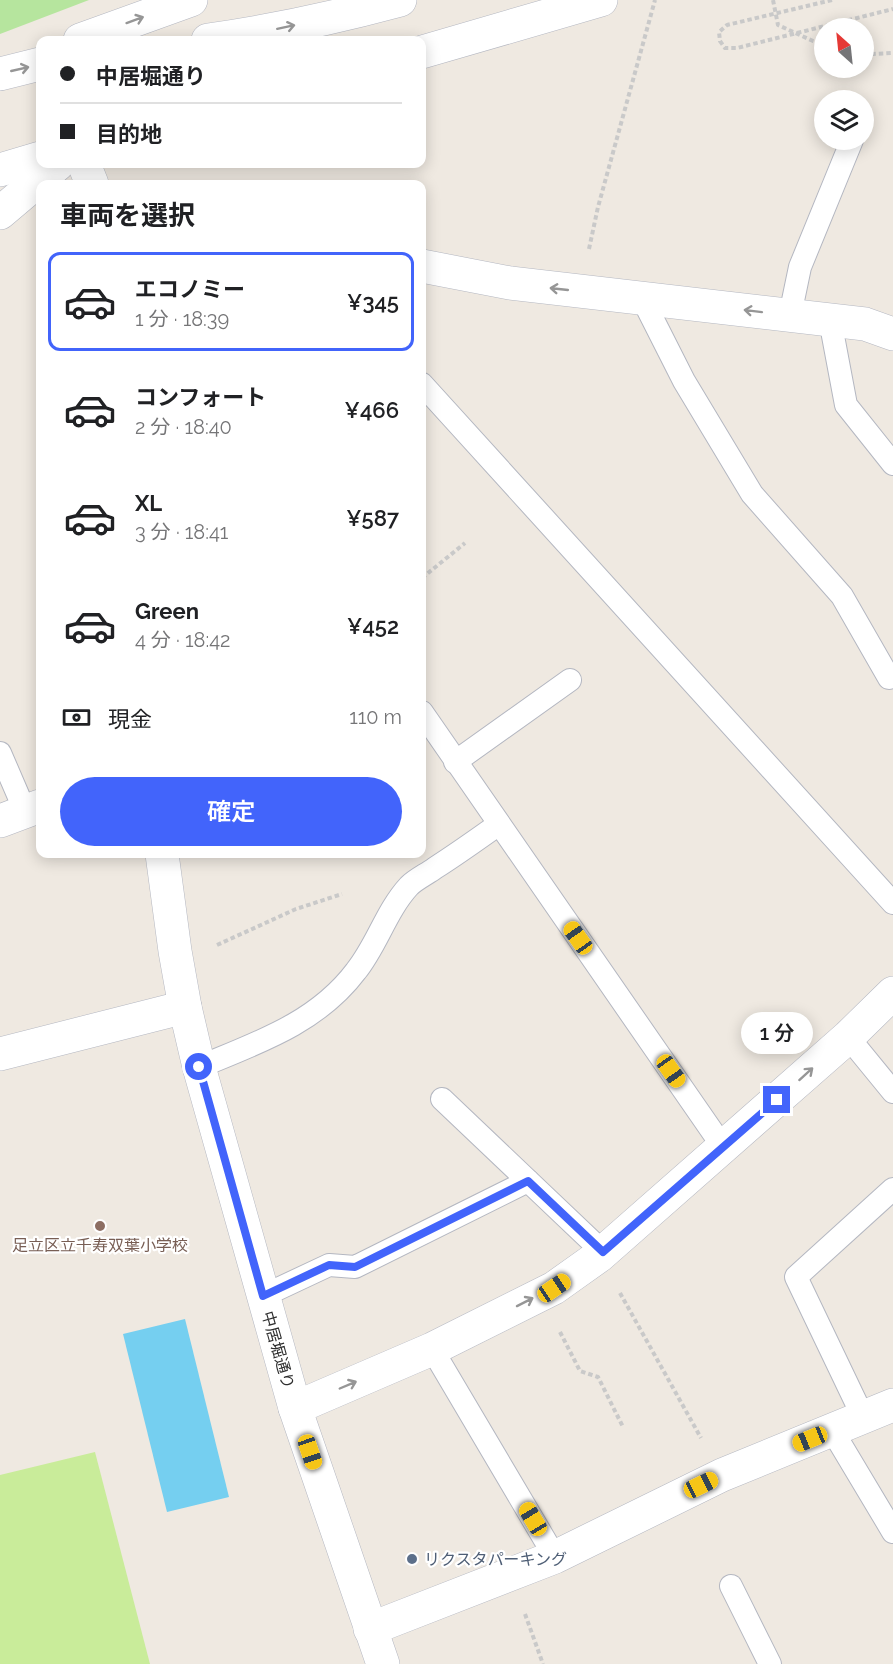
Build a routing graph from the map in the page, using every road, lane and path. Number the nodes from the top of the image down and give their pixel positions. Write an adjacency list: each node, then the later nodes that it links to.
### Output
1 (191, 0): 8 (street, one-way to 1)
2 (400, 0): 9 (street, one-way to 2)
3 (601, 0): 11 (street)
4 (655, 0): 24 (path)
5 (773, 0): 10 (path)
6 (832, 0): 7 (path, bridge)
7 (893, 9)
8 (91, 36)
9 (238, 36)
10 (814, 41)
11 (426, 51)
12 (893, 53): 13 (path)
13 (874, 54)
14 (36, 65): 15 (street, one-way to 14)
15 (0, 74)
16 (848, 150): 26 (lane)
17 (36, 159): 19 (street)
18 (53, 168): 20 (street)
19 (0, 171)
20 (39, 180)
21 (36, 183): 22 (street)
22 (0, 213)
23 (426, 267): 24 (street, one-way to 23)
24 (580, 291): 25 (street)
25 (642, 298): 26 (street, one-way to 25); 33 (lane)
26 (790, 315): 27 (street)
27 (830, 320): 28 (street); 30 (lane)
28 (893, 334)
29 (426, 388): 42 (lane)
30 (893, 464)
31 (465, 543): 32 (path)
32 (426, 575)
33 (889, 678)
34 (570, 680): 37 (lane)
35 (426, 719): 37 (lane)
36 (0, 753): 38 (lane)
37 (455, 762): 39 (lane)
38 (22, 812)
39 (499, 824): 48 (lane); 51 (lane)
40 (163, 858): 43 (street, 中居堀通り)
41 (342, 894): 43 (path)
42 (893, 903)
43 (175, 951): 45 (street, 中居堀通り)
44 (893, 993): 46 (street)
45 (185, 1007): 47 (street); 48 (street, 中居堀通り)
46 (848, 1037): 49 (lane); 51 (street, one-way to 46)
47 (0, 1054)
48 (199, 1067): 56 (street, 中居堀通り)
49 (893, 1092)
50 (442, 1099): 52 (lane)
51 (723, 1147): 54 (street)
52 (528, 1181): 54 (lane); 56 (lane)
53 (893, 1189): 60 (lane)
54 (601, 1254): 55 (street); 63 (path)
55 (541, 1294): 57 (street, one-way to 55); 61 (path)
56 (263, 1296): 59 (street, 中居堀通り)
57 (432, 1349): 59 (street, one-way to 57); 65 (lane)
58 (893, 1405): 60 (street)
59 (295, 1408): 68 (street, 中居堀通り)
60 (863, 1417): 62 (street)
61 (623, 1427)
62 (832, 1430): 63 (street); 64 (lane)
63 (722, 1475): 65 (street)
64 (893, 1532)
65 (555, 1557): 66 (street)
66 (510, 1574): 68 (street); 70 (path)
67 (731, 1586): 71 (lane)
68 (370, 1629): 69 (street, 中居堀通り)
69 (382, 1664)
70 (543, 1664)
71 (770, 1664)

